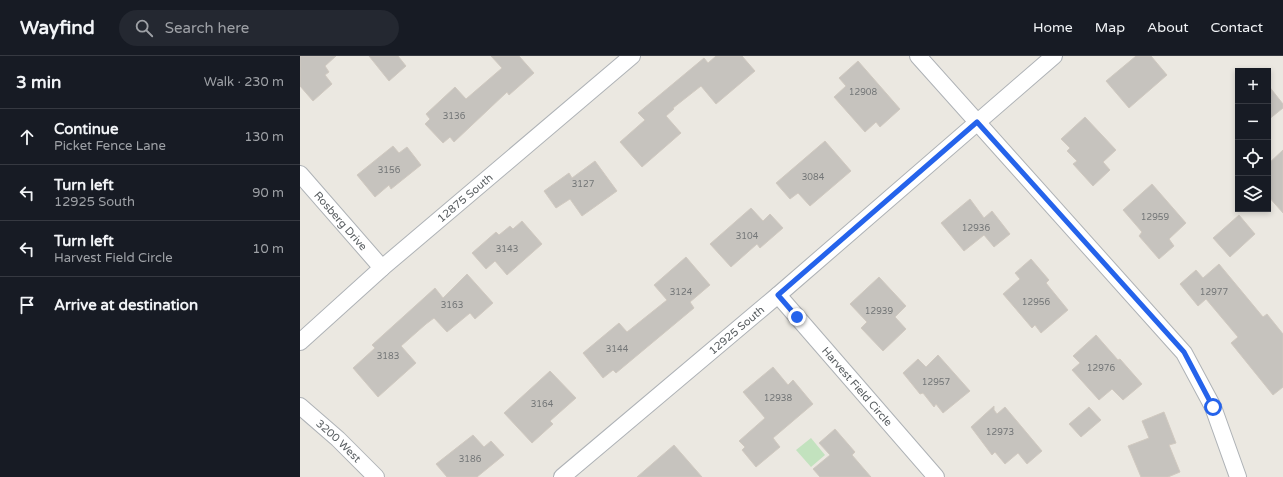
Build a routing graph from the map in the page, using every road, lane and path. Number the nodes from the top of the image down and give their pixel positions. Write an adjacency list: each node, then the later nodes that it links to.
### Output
1 (632, 56): 6 (street, 12875 South)
2 (918, 56): 4 (street)
3 (1054, 56): 4 (street, 12925 South)
4 (977, 122): 7 (street, 12925 South); 14 (street)
5 (300, 174): 6 (street, Rosberg Drive)
6 (382, 268): 8 (street, 12875 South)
7 (778, 295): 10 (street, 12925 South); 13 (street, Harvest Field Circle)
8 (300, 342)
9 (300, 406): 11 (street, 3200 West)
10 (580, 472): 12 (street, 12925 South)
11 (376, 477)
12 (562, 477)
13 (936, 477)
14 (1238, 477)

